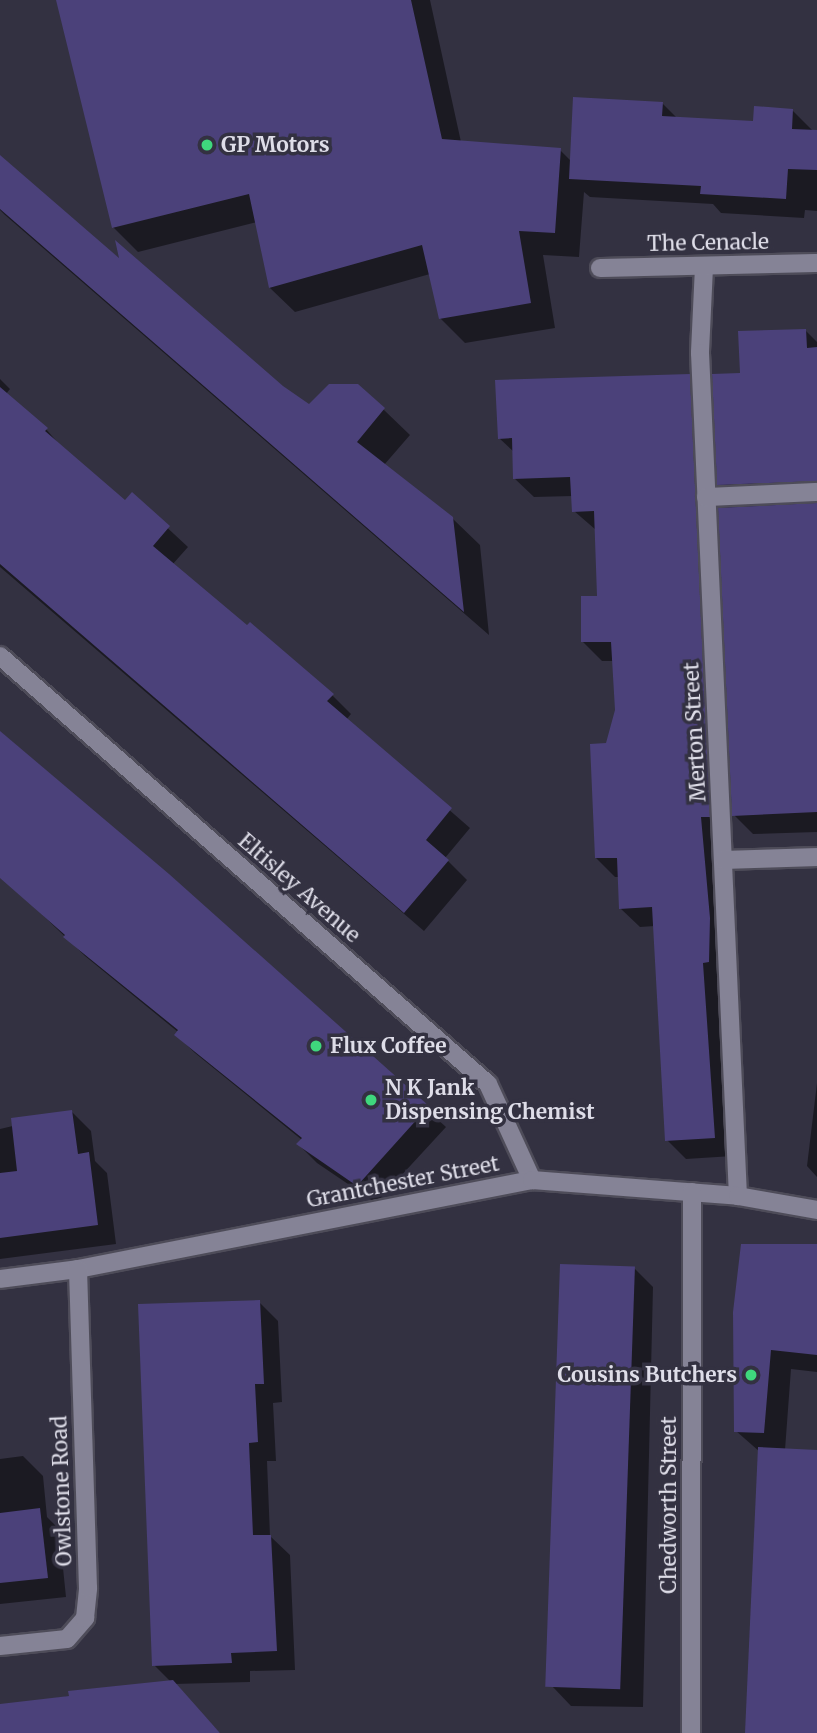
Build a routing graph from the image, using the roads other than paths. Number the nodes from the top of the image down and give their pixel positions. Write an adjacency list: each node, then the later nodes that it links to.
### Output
1 (817, 263): 2 (street, The Cenacle)
2 (705, 267): 3 (street, The Cenacle); 5 (street, Merton Street)
3 (600, 268)
4 (817, 492): 5 (street)
5 (706, 497): 8 (street, Merton Street)
6 (0, 656): 9 (street, Eltisley Avenue)
7 (817, 857): 8 (street)
8 (724, 860): 11 (street, Merton Street)
9 (533, 1181): 10 (street, Grantchester Street); 13 (street, Grantchester Street)
10 (692, 1192): 11 (street, Grantchester Street); 16 (street, Chedworth Street)
11 (738, 1196): 12 (street, Grantchester Street)
12 (817, 1210)
13 (78, 1269): 14 (street, Grantchester Street); 15 (street, Owlstone Road)
14 (0, 1279)
15 (0, 1646)
16 (691, 1733)

